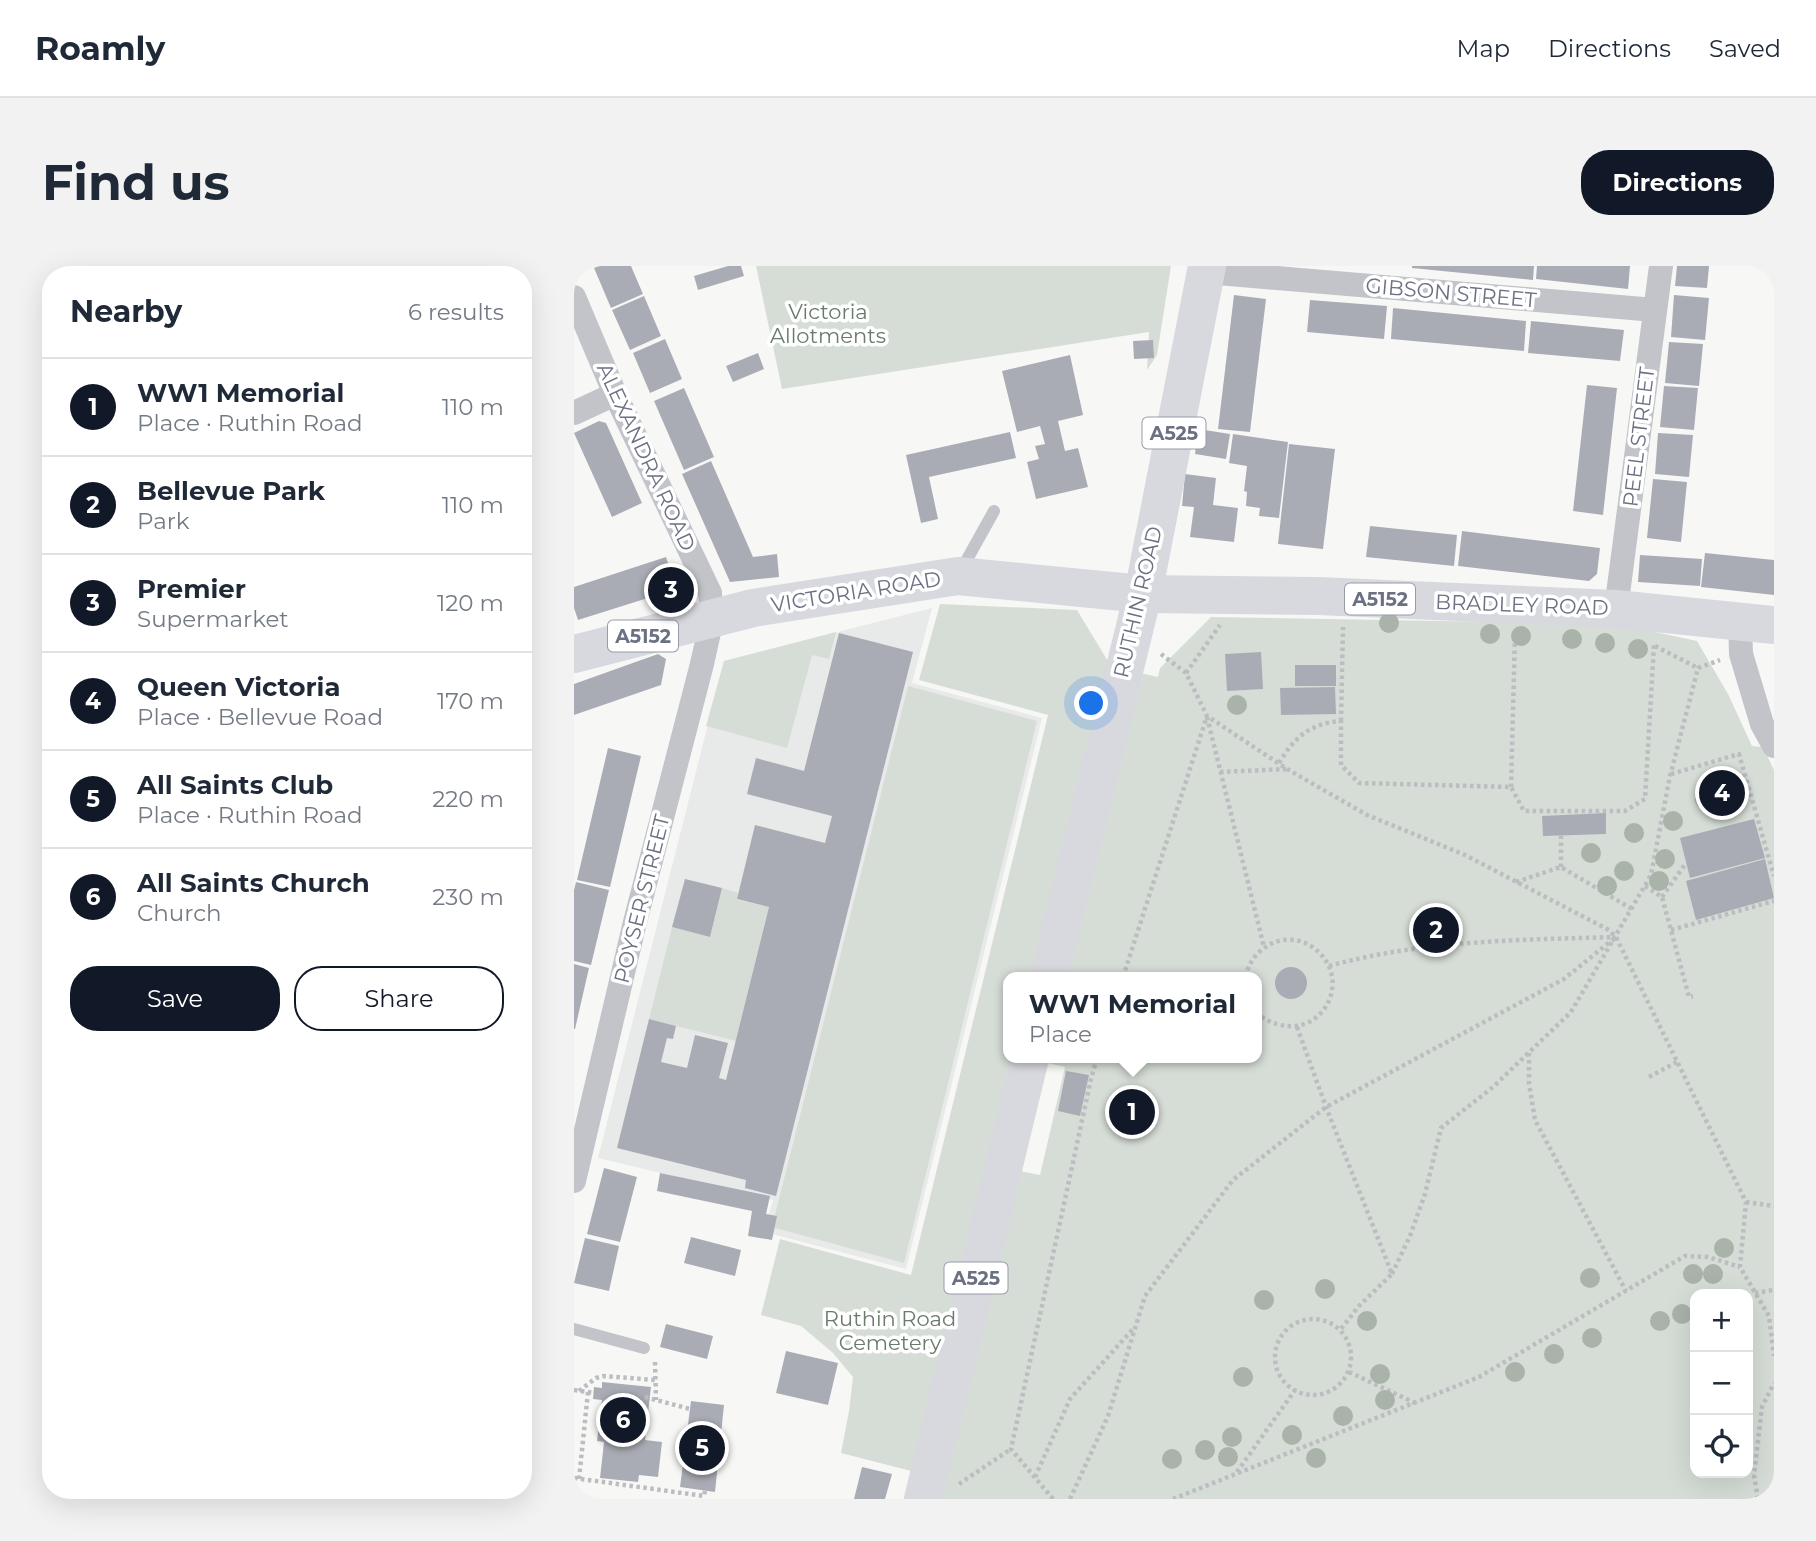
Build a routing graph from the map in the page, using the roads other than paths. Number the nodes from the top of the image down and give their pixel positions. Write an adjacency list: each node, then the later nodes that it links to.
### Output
1 (1661, 266): 4 (street, PEEL STREET)
2 (1206, 269): 4 (street, GIBSON STREET); 9 (main road, RUTHIN ROAD / A525)
3 (574, 297): 5 (street, ALEXANDRA ROAD)
4 (1655, 310): 10 (street, PEEL STREET)
5 (615, 394): 6 (street); 11 (street, ALEXANDRA ROAD)
6 (574, 413)
7 (994, 511): 8 (lane)
8 (958, 576): 9 (main road, VICTORIA ROAD / A5152); 11 (main road, VICTORIA ROAD / A5152)
9 (1143, 594): 10 (main road, BRADLEY ROAD / A5152); 15 (main road, RUTHIN ROAD / A525)
10 (1616, 609): 12 (main road, BRADLEY ROAD / A5152)
11 (712, 619): 13 (main road, VICTORIA ROAD / A5152); 17 (street, POYSER STREET)
12 (1751, 633): 14 (street)
13 (574, 654)
14 (1774, 746)
15 (1050, 972)
16 (1029, 1063): 20 (main road, A525)
17 (574, 1181)
18 (574, 1329): 19 (lane)
19 (644, 1348)
20 (939, 1493)

